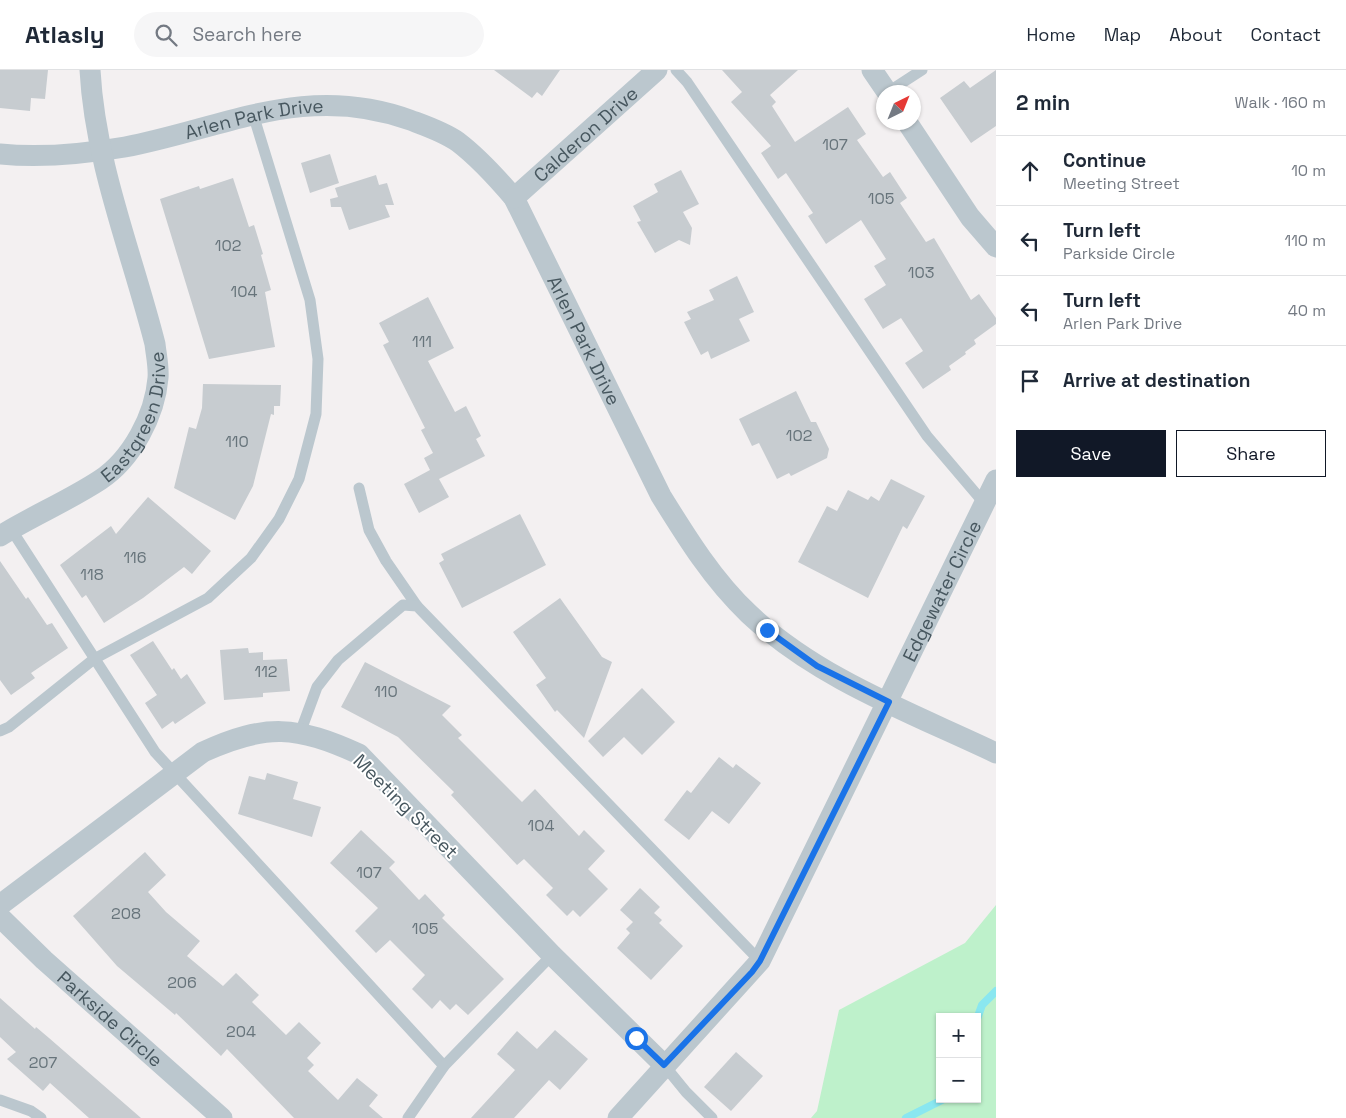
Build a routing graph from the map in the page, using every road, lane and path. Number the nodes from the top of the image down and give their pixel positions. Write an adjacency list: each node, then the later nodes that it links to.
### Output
1 (90, 70): 10 (street, Eastgreen Drive)
2 (658, 70): 12 (street, Calderon Drive)
3 (676, 70): 16 (lane)
4 (872, 70): 6 (street)
5 (922, 70): 7 (lane)
6 (882, 85)
7 (898, 85)
8 (253, 114): 10 (street, Arlen Park Drive); 12 (street, Arlen Park Drive); 19 (lane)
9 (912, 130): 13 (street)
10 (101, 151): 11 (street, Arlen Park Drive); 17 (street, Eastgreen Drive)
11 (0, 154)
12 (514, 198): 20 (street, Arlen Park Drive)
13 (996, 247)
14 (996, 480): 16 (street, Edgewater Circle)
15 (359, 488): 18 (lane)
16 (984, 503): 20 (street, Edgewater Circle)
17 (6, 532): 19 (lane)
18 (417, 606): 22 (lane); 28 (lane)
19 (94, 659): 21 (lane); 24 (lane)
20 (889, 702): 23 (street, Arlen Park Drive); 28 (street)
21 (0, 730)
22 (300, 733): 24 (street, Meeting Street); 27 (street, Meeting Street)
23 (996, 753)
24 (174, 774): 25 (street, Meeting Street); 30 (lane)
25 (0, 904)
26 (0, 917): 33 (street, Parkside Circle)
27 (552, 955): 29 (street, Meeting Street); 30 (lane)
28 (760, 961): 29 (street)
29 (664, 1065): 35 (street); 36 (lane)
30 (444, 1066): 34 (lane)
31 (0, 1100): 32 (lane)
32 (41, 1118)
33 (222, 1118)
34 (408, 1118)
35 (618, 1118)
36 (712, 1118)

